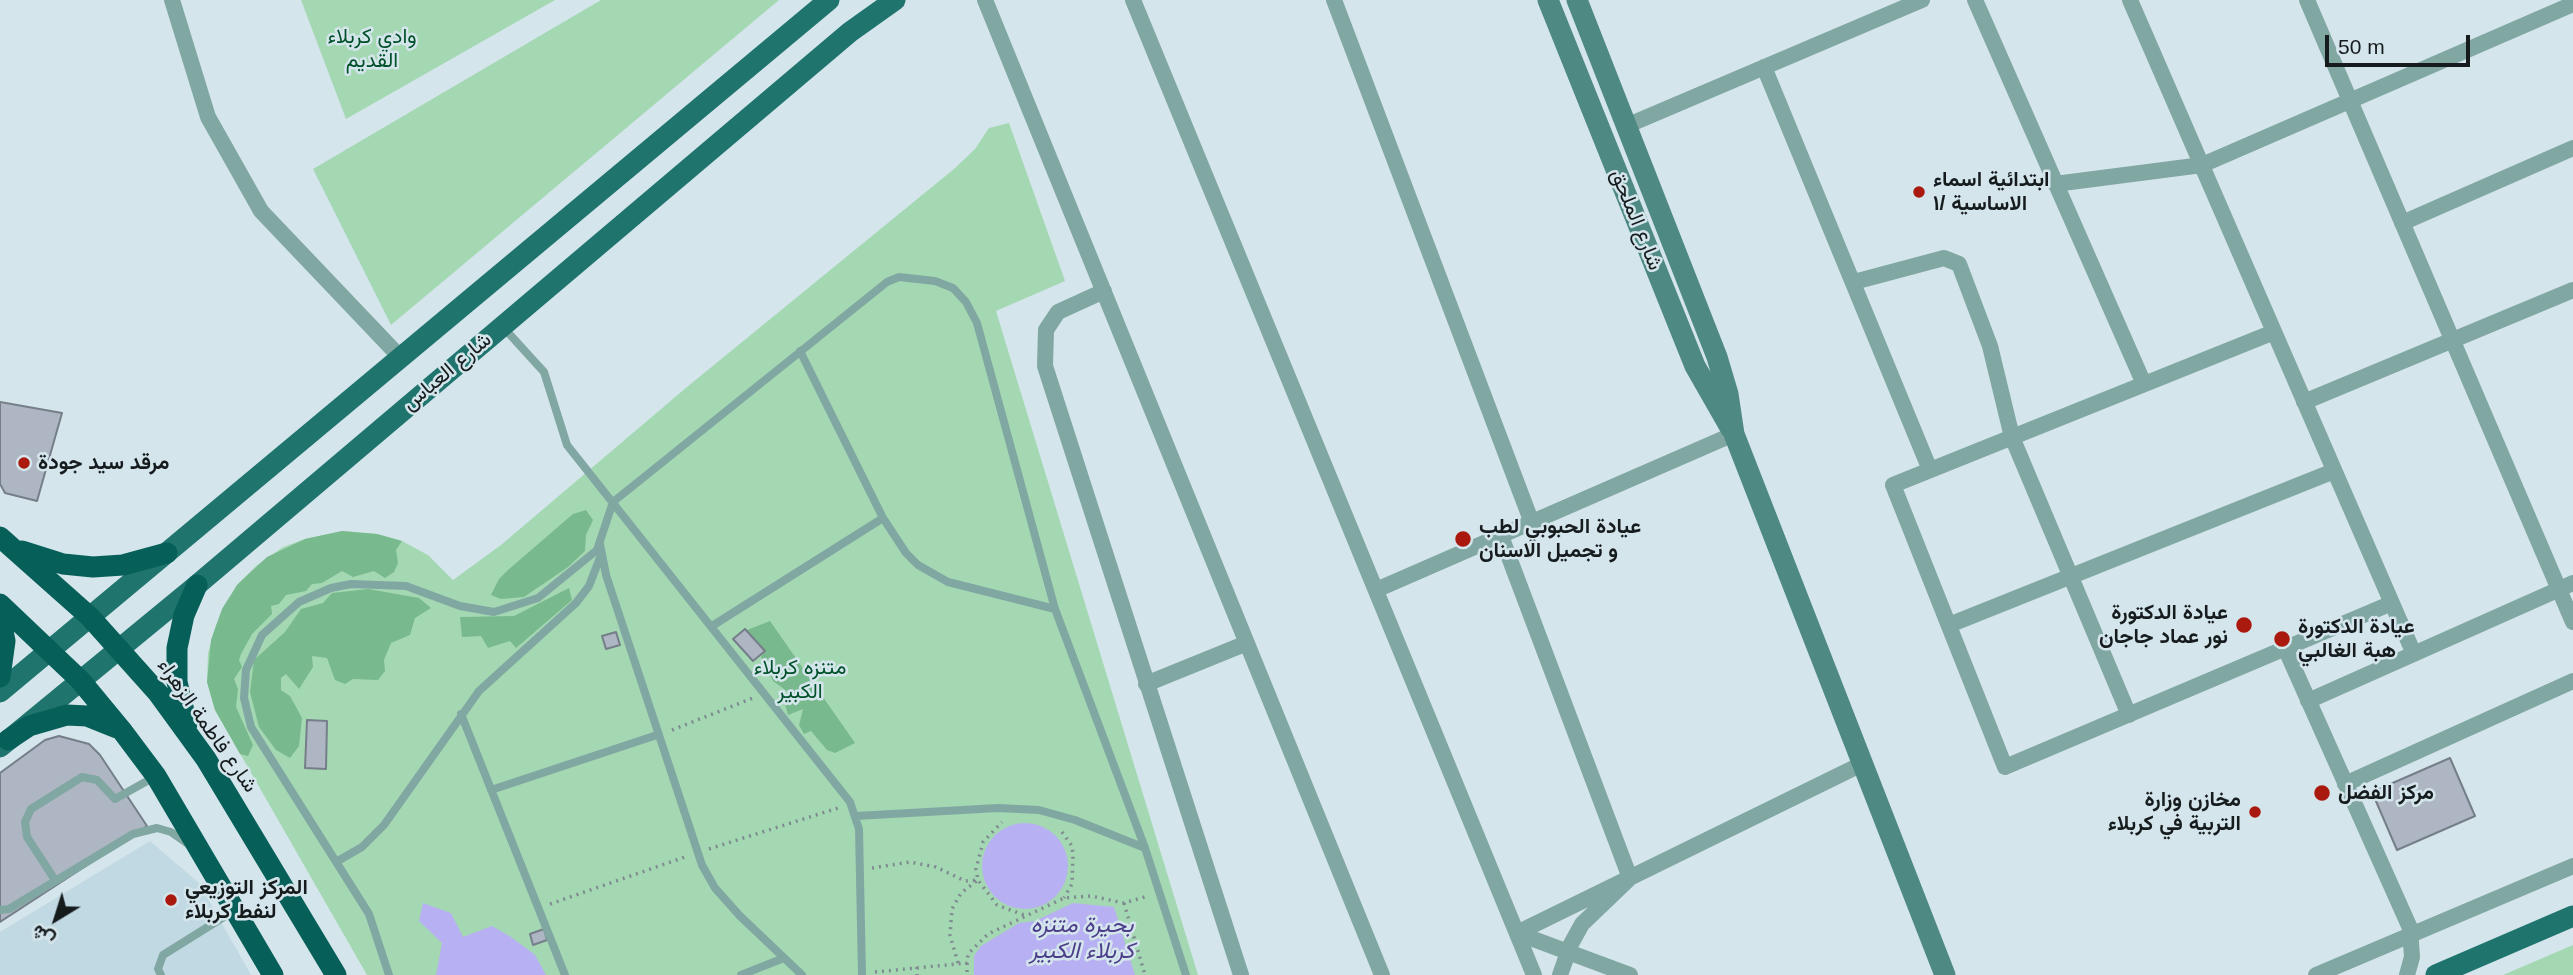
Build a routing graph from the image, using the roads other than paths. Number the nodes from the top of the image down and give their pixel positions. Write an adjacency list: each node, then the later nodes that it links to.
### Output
1 (172, 0): 30 (street)
2 (829, 0): 30 (main road, شارع العباس)
3 (895, 0): 26 (main road, شارع العباس)
4 (985, 0): 25 (street)
5 (1133, 0): 48 (street)
6 (1334, 0): 39 (street)
7 (1548, 0): 18 (street, شارع الملحق)
8 (1577, 0): 17 (street)
9 (1922, 0): 14 (street)
10 (1975, 0): 21 (street)
11 (2130, 0): 20 (street)
12 (2307, 0): 16 (street)
13 (2573, 4): 16 (street)
14 (1889, 6): 15 (street)
15 (1764, 67): 17 (street); 23 (street)
16 (2350, 101): 20 (street); 22 (street)
17 (1626, 125): 18 (street); 33 (street)
18 (1602, 135): 33 (street, شارع الملحق)
19 (2573, 148): 22 (street)
20 (2202, 165): 21 (street); 27 (street)
21 (2055, 184): 31 (street)
22 (2402, 223): 28 (street)
23 (1854, 282): 34 (street); 35 (street)
24 (2573, 290): 28 (street)
25 (1104, 291): 57 (street); 65 (street)
26 (502, 325): 37 (lane); 46 (main road, شارع العباس)
27 (2274, 332): 31 (street); 32 (street)
28 (2453, 340): 32 (street); 47 (street)
29 (800, 351): 37 (lane); 38 (lane); 51 (lane)
30 (400, 357): 43 (main road, شارع العباس)
31 (2144, 384): 34 (street)
32 (2304, 402): 36 (street)
33 (1734, 435): 39 (street); 74 (street)
34 (2012, 437): 35 (street); 45 (street)
35 (1930, 470): 55 (street)
36 (2334, 471): 45 (street); 49 (street)
37 (613, 502): 42 (lane); 56 (lane)
38 (883, 518): 51 (lane); 56 (lane)
39 (1532, 523): 40 (street)
40 (1501, 536): 48 (street); 83 (street)
41 (3, 540): 43 (highway); 53 (highway, شارع فاطمة الزهراء)
42 (600, 541): 44 (lane); 81 (lane)
43 (167, 553): 53 (main road, شارع العباس)
44 (601, 555): 68 (lane); 71 (lane)
45 (2071, 576): 55 (street); 69 (street)
46 (197, 585): 58 (main road, شارع العباس); 73 (highway)
47 (2566, 586): 54 (street); 61 (street)
48 (1376, 590): 88 (street)
49 (2392, 603): 59 (street); 61 (street)
50 (0, 604): 60 (highway)
51 (1055, 610): 79 (lane)
52 (0, 617): 62 (highway)
53 (90, 617): 58 (highway, شارع فاطمة الزهراء); 60 (main road, شارع العباس)
54 (2573, 622)
55 (1949, 625): 69 (street)
56 (712, 626): 78 (lane)
57 (1247, 643): 65 (street); 102 (street)
58 (120, 648): 63 (main road, شارع العباس); 73 (highway, شارع فاطمة الزهراء)
59 (2285, 648): 67 (street); 69 (street)
60 (51, 650): 63 (highway); 66 (main road)
61 (2414, 654): 67 (street)
62 (0, 677)
63 (80, 681): 70 (highway); 72 (main road, شارع العباس)
64 (2573, 681): 76 (street)
65 (1146, 684): 101 (street)
66 (0, 692)
67 (2308, 701): 76 (street)
68 (461, 714): 77 (lane); 81 (lane)
69 (2129, 715)
70 (123, 732): 72 (highway); 75 (highway)
71 (657, 735): 77 (lane); 91 (lane)
72 (4, 744)
73 (206, 759): 95 (highway, شارع فاطمة الزهراء)
74 (1862, 764): 83 (street); 106 (street)
75 (156, 776): 80 (highway); 84 (lane)
76 (2344, 784): 89 (street)
77 (491, 790): 97 (lane)
78 (856, 816): 79 (lane); 92 (lane)
79 (1145, 848): 100 (lane)
80 (203, 856): 84 (lane); 86 (highway)
81 (336, 862): 96 (lane)
82 (2573, 866): 89 (street)
83 (1630, 877): 88 (street); 90 (street)
84 (55, 880): 85 (lane)
85 (0, 910)
86 (235, 910): 93 (lane); 94 (highway)
87 (2573, 916): 109 (main road)
88 (1517, 933): 90 (street); 103 (street)
89 (2411, 934): 107 (street); 108 (street)
90 (1568, 952): 104 (street); 105 (street)
91 (784, 958): 98 (lane); 99 (lane)
92 (862, 974)
93 (161, 975)
94 (273, 975)
95 (336, 975)
96 (389, 975)
97 (565, 975)
98 (741, 975)
99 (802, 975)
100 (1186, 975)
101 (1241, 975)
102 (1382, 975)
103 (1534, 975)
104 (1560, 975)
105 (1630, 975)
106 (1945, 975)
107 (2316, 975)
108 (2407, 975)
109 (2436, 975)

